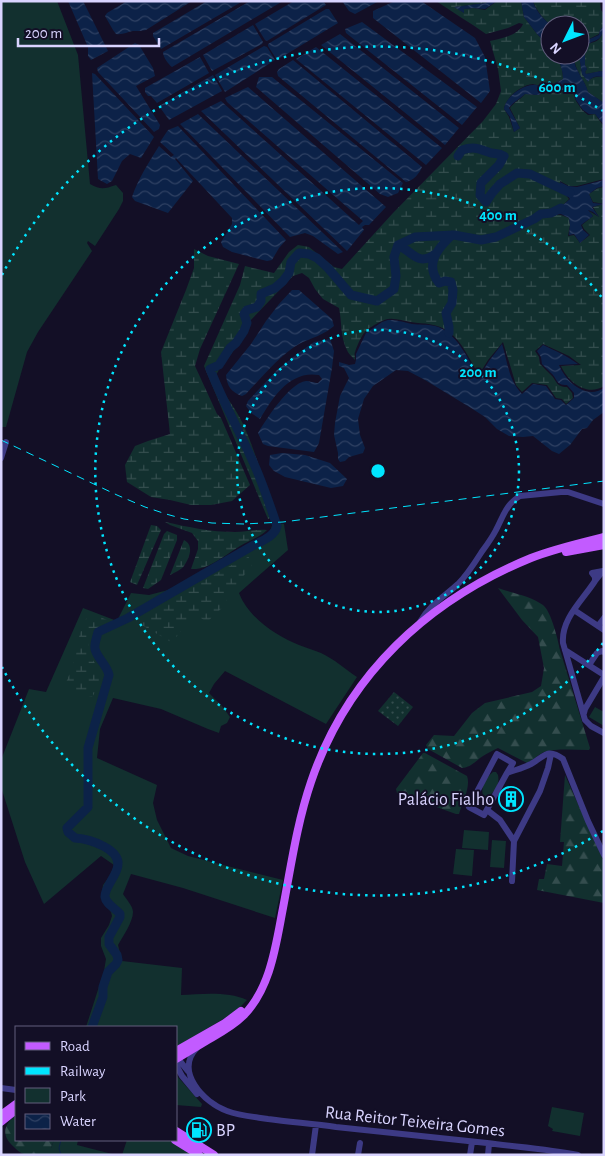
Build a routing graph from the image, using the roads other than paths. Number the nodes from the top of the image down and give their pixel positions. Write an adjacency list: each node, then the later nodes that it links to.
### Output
1 (6, 442): 2 (street)
2 (1, 458)
3 (604, 504): 10 (street)
4 (604, 537): 6 (main road)
5 (604, 544): 6 (main road)
6 (509, 568): 10 (main road)
7 (592, 573): 8 (street)
8 (574, 610): 11 (street); 12 (street)
9 (604, 618): 11 (street)
10 (418, 625): 24 (main road)
11 (601, 628)
12 (565, 650): 14 (street); 16 (street)
13 (604, 652): 14 (street)
14 (589, 665): 15 (street)
15 (604, 676): 16 (street)
16 (584, 704): 17 (street)
17 (604, 733)
18 (551, 754): 19 (street); 21 (street); 22 (street)
19 (507, 773): 20 (street); 20 (street)
20 (487, 810): 21 (street)
21 (514, 841): 23 (street)
22 (604, 856)
23 (512, 881)
24 (262, 987): 25 (main road); 26 (main road)
25 (201, 1044): 27 (main road); 29 (street)
26 (178, 1054)
27 (178, 1055)
28 (178, 1058): 29 (street)
29 (182, 1073): 36 (street, Rua Reitor Teixeira Gomes)
30 (1, 1088): 31 (street)
31 (15, 1090)
32 (15, 1105): 34 (main road)
33 (15, 1111): 35 (main road)
34 (1, 1115)
35 (1, 1122)
36 (316, 1125): 39 (street, Rua Reitor Teixeira Gomes); 44 (street)
37 (178, 1132): 43 (main road)
38 (177, 1141): 42 (main road)
39 (472, 1142): 41 (street, Rua Reitor Teixeira Gomes); 46 (street)
40 (360, 1143): 45 (street)
41 (489, 1144): 47 (street); 48 (street, Rua Reitor Teixeira Gomes)
42 (199, 1155)
43 (214, 1155)
44 (312, 1155)
45 (358, 1155)
46 (470, 1155)
47 (488, 1155)
48 (578, 1155)

